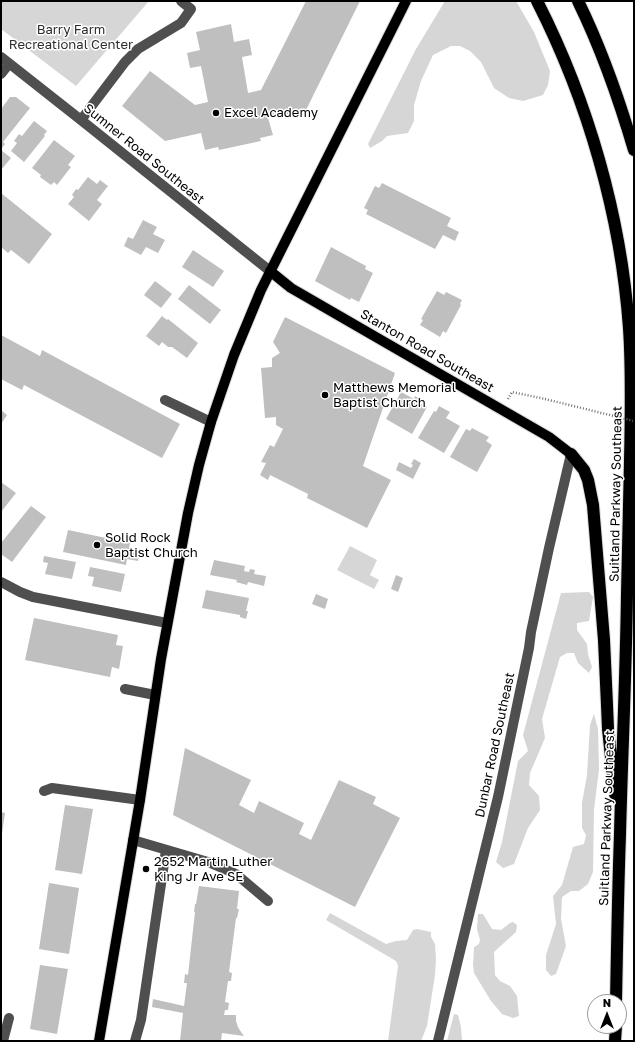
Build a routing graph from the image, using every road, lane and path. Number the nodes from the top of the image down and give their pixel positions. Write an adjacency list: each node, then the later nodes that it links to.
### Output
1 (181, 1): 7 (street)
2 (406, 1): 9 (main road)
3 (538, 1): 21 (highway, Suitland Parkway Southeast)
4 (578, 1): 8 (highway)
5 (5, 60): 6 (street); 7 (street, Sumner Road Southeast)
6 (1, 74)
7 (81, 120): 9 (street, Sumner Road Southeast)
8 (634, 150)
9 (270, 271): 11 (main road, Stanton Road Southeast); 13 (main road)
10 (165, 400): 13 (street)
11 (502, 409): 12 (path, bridge); 14 (main road, Stanton Road Southeast)
12 (634, 421)
13 (211, 422): 16 (main road)
14 (571, 454): 21 (highway); 30 (street, Dunbar Road Southeast)
15 (1, 582): 16 (street)
16 (168, 623): 18 (main road)
17 (126, 689): 18 (street)
18 (155, 695): 20 (main road)
19 (44, 791): 20 (street)
20 (140, 800): 22 (main road)
21 (620, 833): 25 (highway, Suitland Parkway Southeast)
22 (133, 840): 23 (street); 28 (main road)
23 (166, 850): 24 (street); 29 (street)
24 (268, 901)
25 (616, 994)
26 (9, 1018): 27 (street)
27 (3, 1041)
28 (100, 1041)
29 (135, 1041)
30 (438, 1041)

